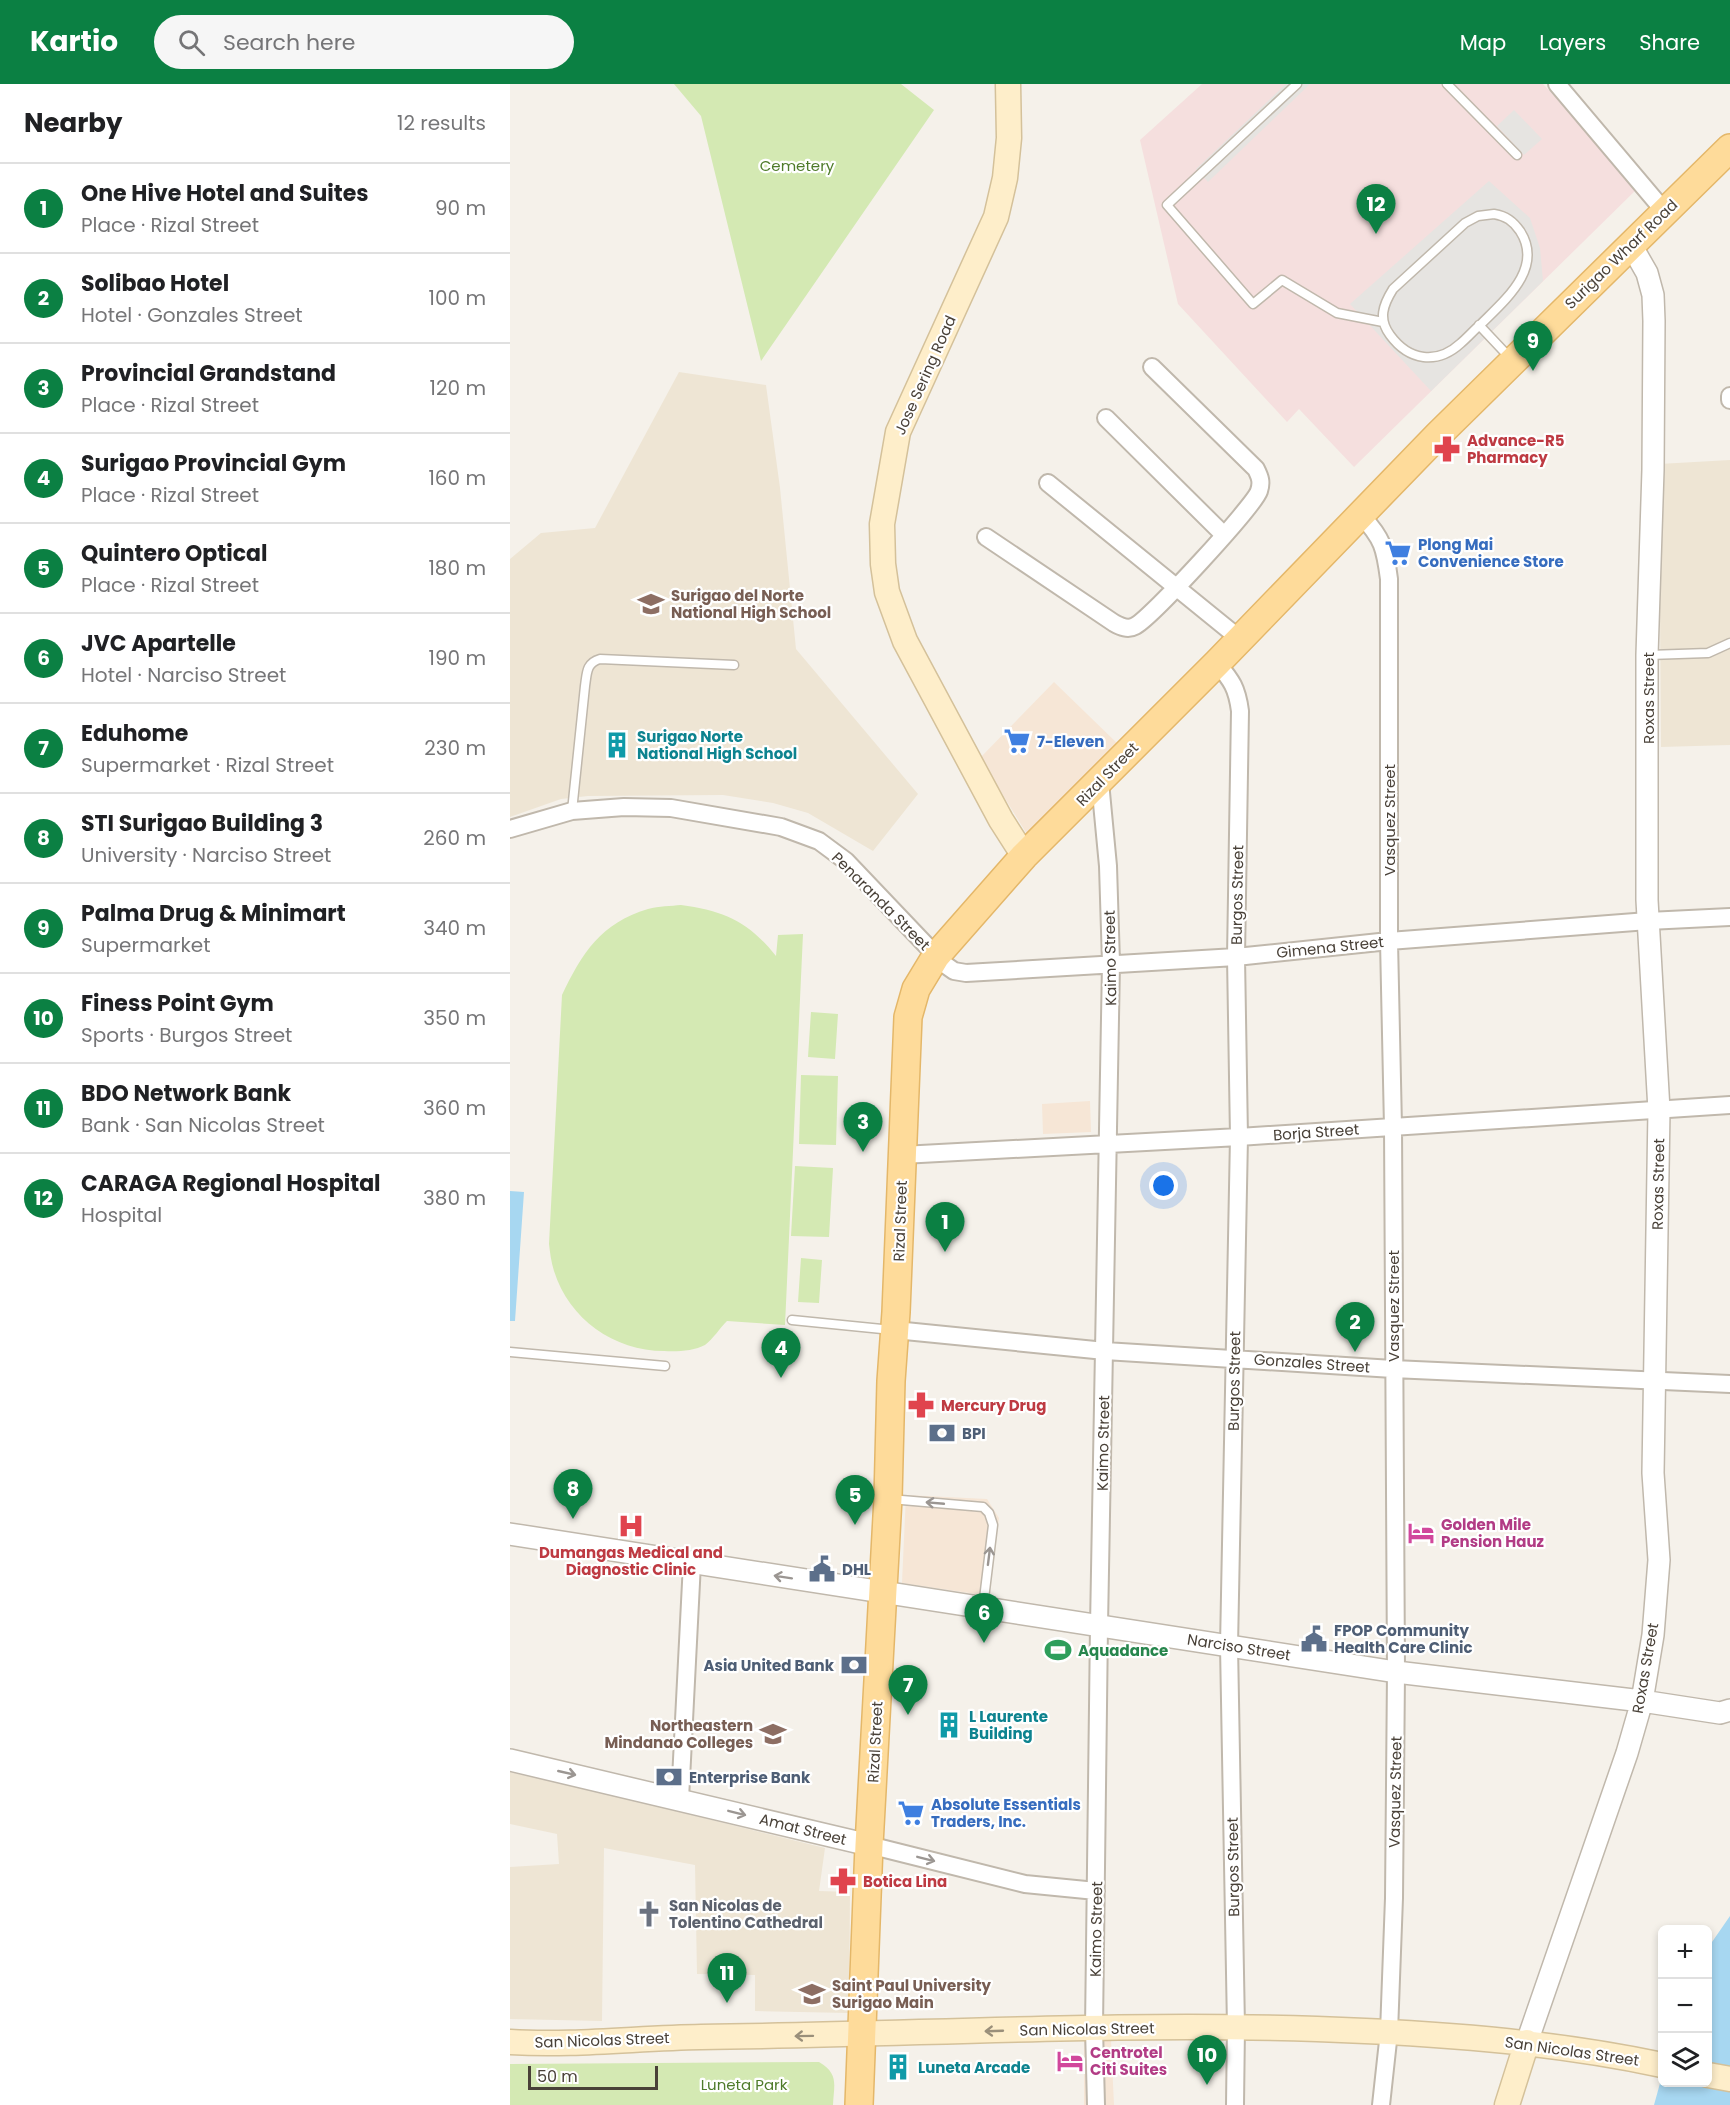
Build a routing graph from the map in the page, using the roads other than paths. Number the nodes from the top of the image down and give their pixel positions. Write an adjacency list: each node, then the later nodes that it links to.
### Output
1 (1008, 84): 27 (main road, Jose Sering Road)
2 (1297, 84): 9 (lane)
3 (1447, 84): 6 (lane)
4 (1557, 84): 7 (street)
5 (1730, 148): 7 (main road, Surigao Wharf Road)
6 (1517, 155)
7 (1665, 212): 8 (main road, Surigao Wharf Road)
8 (1631, 245): 11 (main road, Surigao Wharf Road); 21 (street, Roxas Street)
9 (1383, 322): 10 (lane); 10 (lane)
10 (1479, 325): 11 (lane)
11 (1512, 361): 15 (main road, Surigao Wharf Road)
12 (1152, 367): 16 (street)
13 (1106, 418): 16 (street)
14 (1048, 483): 18 (street)
15 (1361, 515): 19 (main road, Rizal Street); 30 (street, Vasquez Street)
16 (1224, 535): 18 (street)
17 (986, 537): 18 (street)
18 (1176, 588): 19 (street)
19 (1240, 639): 22 (main road, Rizal Street)
20 (1730, 643): 21 (lane)
21 (1647, 655): 29 (street, Roxas Street)
22 (1217, 663): 24 (main road, Rizal Street); 32 (street, Burgos Street)
23 (734, 665): 25 (lane)
24 (1100, 782): 27 (main road, Rizal Street); 33 (street, Kaimo Street)
25 (572, 811): 26 (street, Penaranda Street); 31 (street, Penaranda Street)
26 (510, 829)
27 (1024, 856): 31 (main road, Rizal Street)
28 (1730, 918): 29 (street, Gimena Street)
29 (1648, 921): 30 (street, Gimena Street); 35 (street, Roxas Street)
30 (1389, 941): 32 (street, Gimena Street); 36 (street, Vasquez Street)
31 (936, 956): 33 (street, Gimena Street); 39 (main road, Rizal Street)
32 (1236, 957): 33 (street, Gimena Street); 37 (street, Burgos Street)
33 (1111, 963): 38 (street, Kaimo Street)
34 (1730, 1105): 35 (street, Borja Street)
35 (1659, 1110): 36 (street, Borja Street); 47 (street, Roxas Street)
36 (1393, 1127): 37 (street, Borja Street); 46 (street, Vasquez Street)
37 (1239, 1137): 38 (street, Borja Street); 44 (street, Burgos Street)
38 (1109, 1142): 39 (street, Borja Street); 42 (street, Kaimo Street)
39 (902, 1155): 41 (main road, Rizal Street)
40 (792, 1320): 41 (lane)
41 (895, 1330): 42 (street, Gonzales Street); 49 (main road, Rizal Street)
42 (1105, 1351): 44 (street, Gonzales Street); 54 (street, Kaimo Street)
43 (510, 1352): 45 (lane)
44 (1234, 1358): 46 (street, Gonzales Street); 55 (street, Burgos Street)
45 (665, 1366)
46 (1393, 1369): 47 (street, Gonzales Street); 56 (street, Vasquez Street)
47 (1654, 1380): 48 (street, Gonzales Street); 57 (street, Roxas Street)
48 (1730, 1384)
49 (888, 1498): 52 (main road, Rizal Street); 53 (lane, one-way to 49)
50 (510, 1534): 51 (street, Narciso Street)
51 (692, 1563): 52 (street, Narciso Street, one-way to 51); 60 (street)
52 (882, 1593): 53 (street, Narciso Street); 61 (main road, Rizal Street)
53 (983, 1608): 54 (street, Narciso Street)
54 (1100, 1626): 55 (street, Narciso Street); 62 (street, Kaimo Street)
55 (1229, 1646): 56 (street, Narciso Street); 63 (street, Burgos Street)
56 (1396, 1672): 57 (street, Narciso Street); 65 (street, Vasquez Street)
57 (1642, 1701): 58 (street, Narciso Street); 68 (street, Roxas Street)
58 (1725, 1712)
59 (510, 1760): 60 (street, Amat Street, one-way to 60)
60 (680, 1799): 61 (street, Amat Street, one-way to 61)
61 (869, 1845): 62 (street, Amat Street, one-way to 62); 66 (main road, Rizal Street)
62 (1096, 1891): 64 (street, Kaimo Street)
63 (1236, 2026): 64 (main road, San Nicolas Street); 65 (main road, San Nicolas Street); 74 (street, Burgos Street)
64 (1094, 2028): 66 (main road, San Nicolas Street, one-way to 66); 73 (street, Kaimo Street)
65 (1389, 2031): 68 (main road, San Nicolas Street); 75 (street, Vasquez Street)
66 (863, 2035): 67 (main road, San Nicolas Street, one-way to 67); 72 (main road, Rizal Street)
67 (510, 2042)
68 (1527, 2042): 69 (main road, San Nicolas Street); 76 (main road, Roxas Street)
69 (1658, 2064)
70 (1712, 2075): 71 (main road)
71 (1730, 2079)
72 (859, 2105)
73 (1096, 2105)
74 (1235, 2105)
75 (1381, 2105)
76 (1507, 2105)

